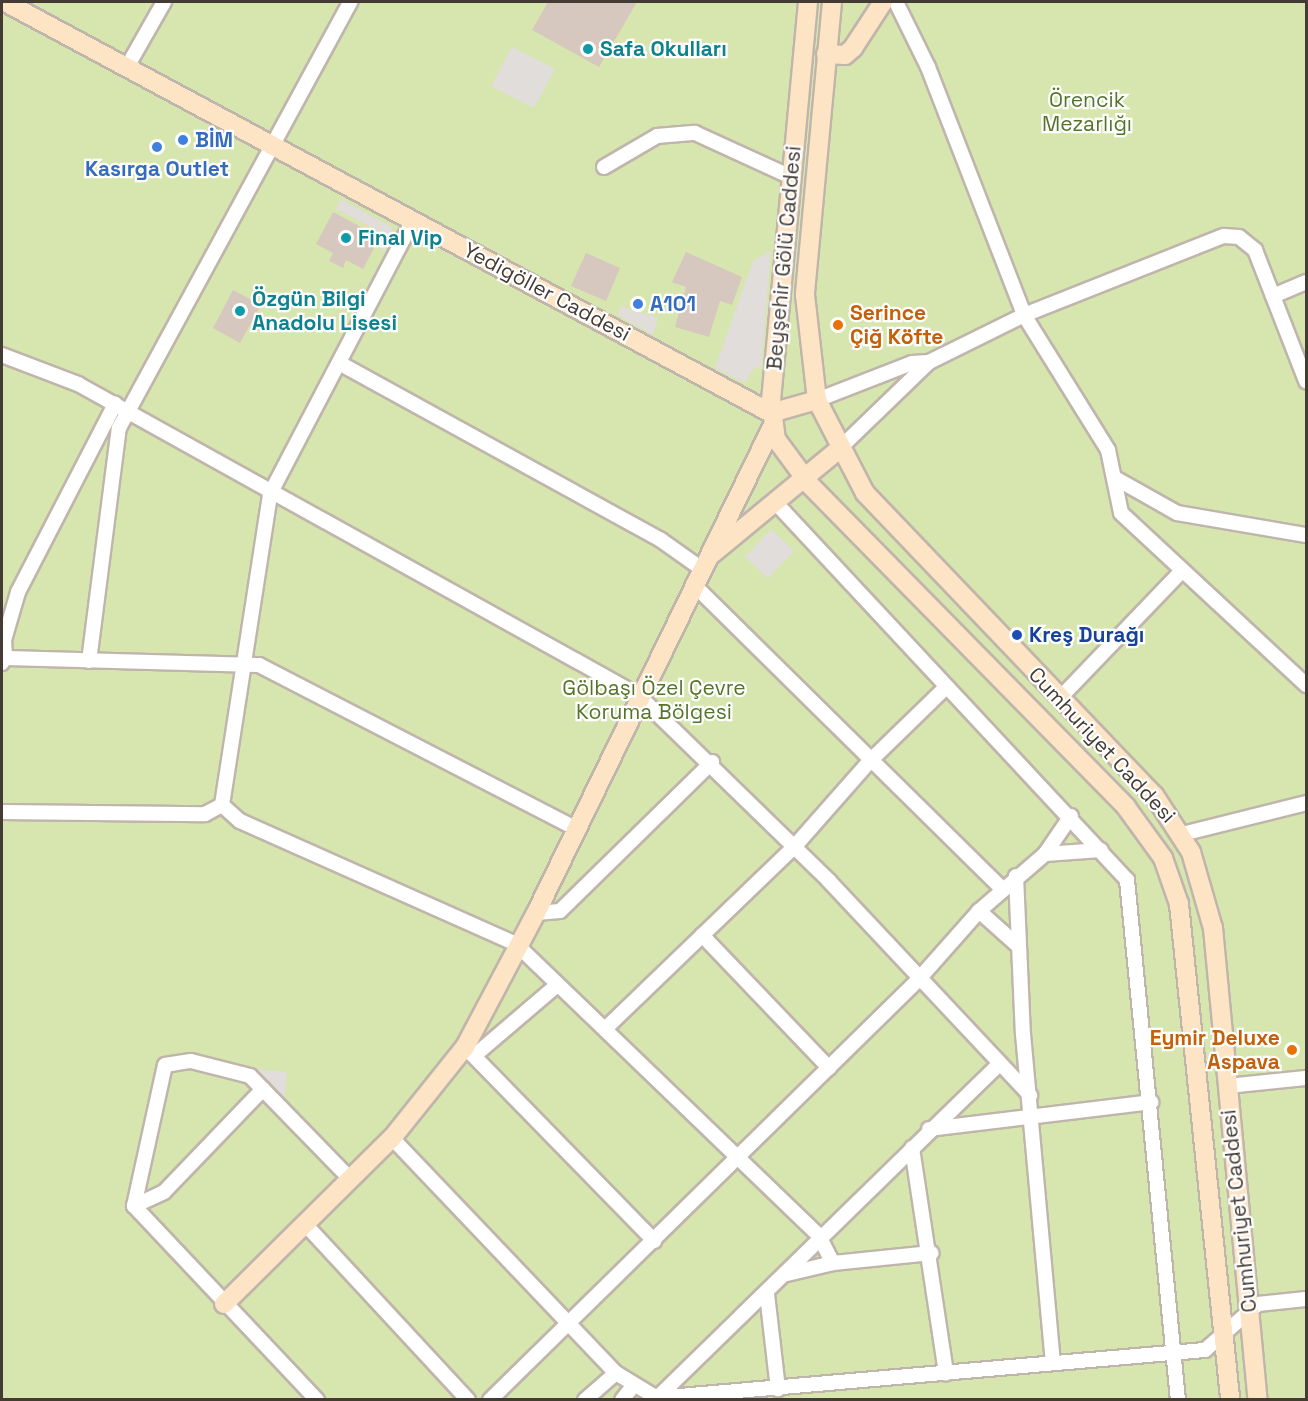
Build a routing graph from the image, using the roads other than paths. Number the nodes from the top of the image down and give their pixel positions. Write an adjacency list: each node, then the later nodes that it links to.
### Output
1 (5, 2): 11 (main road, Yedigöller Caddesi)
2 (164, 2): 11 (street)
3 (350, 2): 14 (street)
4 (808, 2): 8 (main road, Beyşehir Gölü Caddesi)
5 (832, 2): 9 (main road, Cumhuriyet Caddesi)
6 (883, 2): 10 (main road)
7 (896, 2): 20 (street)
8 (806, 24): 9 (main road); 12 (main road, Beyşehir Gölü Caddesi)
9 (829, 26): 10 (main road, Cumhuriyet Caddesi)
10 (826, 54): 13 (main road, Cumhuriyet Caddesi)
11 (127, 67): 14 (main road, Yedigöller Caddesi)
12 (801, 81): 13 (main road); 16 (main road, Beyşehir Gölü Caddesi)
13 (824, 82): 25 (main road, Cumhuriyet Caddesi)
14 (271, 143): 17 (main road, Yedigöller Caddesi); 27 (street)
15 (604, 167): 16 (street)
16 (791, 177): 28 (main road, Beyşehir Gölü Caddesi)
17 (413, 220): 23 (street); 28 (main road, Yedigöller Caddesi)
18 (1306, 282): 19 (street)
19 (1273, 296): 20 (street); 24 (street)
20 (1024, 315): 22 (street); 31 (street)
21 (2, 355): 26 (street)
22 (929, 362): 25 (street); 29 (street)
23 (340, 364): 32 (street); 35 (street)
24 (1306, 381)
25 (817, 400): 28 (main road); 29 (main road, Cumhuriyet Caddesi)
26 (115, 404): 27 (street); 37 (street)
27 (128, 411): 32 (street); 39 (street)
28 (772, 420): 30 (main road); 35 (main road)
29 (838, 450): 30 (main road); 44 (main road, Cumhuriyet Caddesi)
30 (803, 476): 33 (main road); 92 (main road, Cumhuriyet Caddesi)
31 (1115, 478): 34 (street); 36 (street)
32 (270, 494): 40 (street); 43 (street)
33 (774, 501): 35 (main road); 42 (street)
34 (1306, 534)
35 (702, 569): 43 (main road); 45 (street)
36 (1181, 572): 41 (street); 44 (street)
37 (6, 615): 38 (street)
38 (3, 661): 39 (street)
39 (89, 661): 40 (street)
40 (243, 664): 48 (street); 51 (street)
41 (1306, 686)
42 (946, 687): 45 (street); 50 (street)
43 (638, 695): 46 (street); 51 (main road)
44 (1060, 698): 52 (main road, Cumhuriyet Caddesi)
45 (870, 761): 53 (street); 57 (street)
46 (712, 762): 53 (street); 59 (street)
47 (1306, 803): 52 (street)
48 (222, 805): 49 (street); 61 (street)
49 (2, 812)
50 (1071, 816): 54 (street); 55 (street)
51 (575, 828): 59 (main road)
52 (1182, 834): 70 (main road, Cumhuriyet Caddesi)
53 (795, 846): 60 (street); 63 (street)
54 (1101, 850): 55 (street); 73 (street)
55 (1045, 854): 56 (street)
56 (1017, 876): 57 (street); 62 (street)
57 (1002, 889): 58 (street)
58 (979, 911): 62 (street); 63 (street)
59 (536, 913): 61 (main road)
60 (702, 935): 65 (street); 68 (street)
61 (516, 944): 64 (street); 66 (main road)
62 (1016, 944): 72 (street)
63 (918, 980): 67 (street); 68 (street)
64 (556, 986): 65 (street); 66 (street)
65 (606, 1028): 78 (street)
66 (470, 1052): 76 (main road); 83 (street)
67 (999, 1064): 72 (street); 75 (street)
68 (829, 1068): 78 (street)
69 (1306, 1078): 70 (street)
70 (1227, 1086): 90 (main road, Cumhuriyet Caddesi)
71 (263, 1089): 79 (street); 80 (street); 80 (street)
72 (1030, 1095): 74 (street)
73 (1151, 1102): 74 (street); 93 (street)
74 (1034, 1115): 75 (street); 94 (street)
75 (929, 1129): 77 (street)
76 (392, 1138): 79 (main road); 91 (street)
77 (912, 1148): 82 (street); 84 (street)
78 (733, 1157): 82 (street); 83 (street)
79 (350, 1179): 81 (main road)
80 (134, 1206): 89 (street)
81 (305, 1224): 89 (main road); 102 (street)
82 (819, 1236): 85 (street); 86 (street)
83 (654, 1241): 91 (street)
84 (931, 1253): 85 (street); 96 (street)
85 (833, 1263): 86 (street)
86 (787, 1274): 87 (street)
87 (767, 1294): 98 (street); 100 (street)
88 (1306, 1299): 90 (street)
89 (224, 1304): 101 (street)
90 (1249, 1310): 92 (street); 108 (main road, Cumhuriyet Caddesi)
91 (570, 1324): 95 (street); 103 (street)
92 (1223, 1334): 93 (street); 107 (main road, Cumhuriyet Caddesi)
93 (1177, 1352): 94 (street); 106 (street)
94 (1053, 1363): 96 (street)
95 (616, 1373): 97 (street); 104 (street)
96 (946, 1373): 98 (street)
97 (633, 1386): 100 (street); 105 (street)
98 (778, 1389): 99 (street)
99 (735, 1396): 100 (street)
100 (657, 1398)
101 (317, 1400)
102 (468, 1400)
103 (490, 1400)
104 (585, 1400)
105 (622, 1400)
106 (1178, 1400)
107 (1230, 1400)
108 (1257, 1400)

